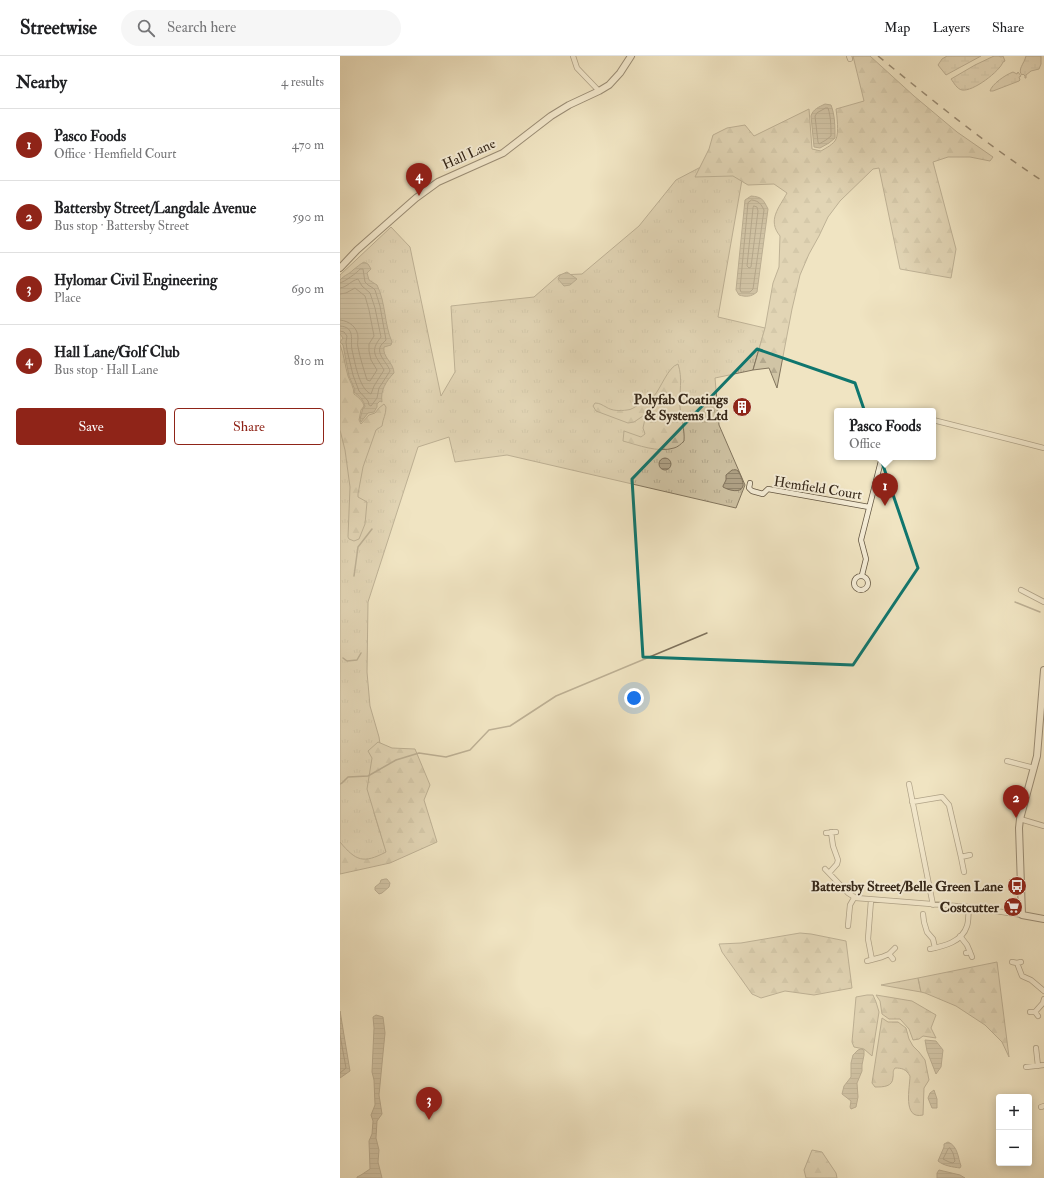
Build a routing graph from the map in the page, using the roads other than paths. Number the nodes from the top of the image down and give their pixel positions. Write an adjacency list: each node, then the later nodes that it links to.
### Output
1 (573, 56): 3 (street)
2 (631, 56): 3 (street, Hall Lane)
3 (599, 91): 4 (street, Hall Lane)
4 (340, 268)
5 (936, 421): 6 (street)
6 (1044, 448)
7 (881, 460): 9 (street)
8 (750, 482): 9 (street, Hemfield Court)
9 (869, 507): 10 (street)
10 (862, 576)
11 (1021, 590): 12 (street)
12 (1044, 602)
13 (1044, 670): 14 (street)
14 (1043, 688): 16 (street)
15 (1007, 761): 16 (street)
16 (1034, 768): 19 (street)
17 (909, 784): 18 (street)
18 (912, 802): 23 (street); 27 (street)
19 (1020, 819): 20 (street); 30 (street)
20 (1044, 826)
21 (831, 832): 25 (street)
22 (970, 855): 23 (street)
23 (961, 857): 24 (street)
24 (964, 872)
25 (854, 898): 26 (street); 32 (street)
26 (871, 900): 27 (street); 35 (street)
27 (933, 905): 28 (street)
28 (969, 907): 30 (street); 33 (street)
29 (923, 914): 33 (street)
30 (1022, 915): 31 (street)
31 (1044, 919)
32 (848, 926)
33 (960, 936): 36 (street)
34 (895, 948): 35 (street)
35 (889, 954): 37 (street)
36 (972, 958)
37 (893, 959)
38 (1012, 962): 39 (street)
39 (1044, 991)
40 (1044, 997): 41 (street)
41 (1034, 1013)
42 (1036, 1048): 44 (street)
43 (1044, 1065): 44 (street)
44 (1038, 1066): 45 (street)
45 (1030, 1068)

